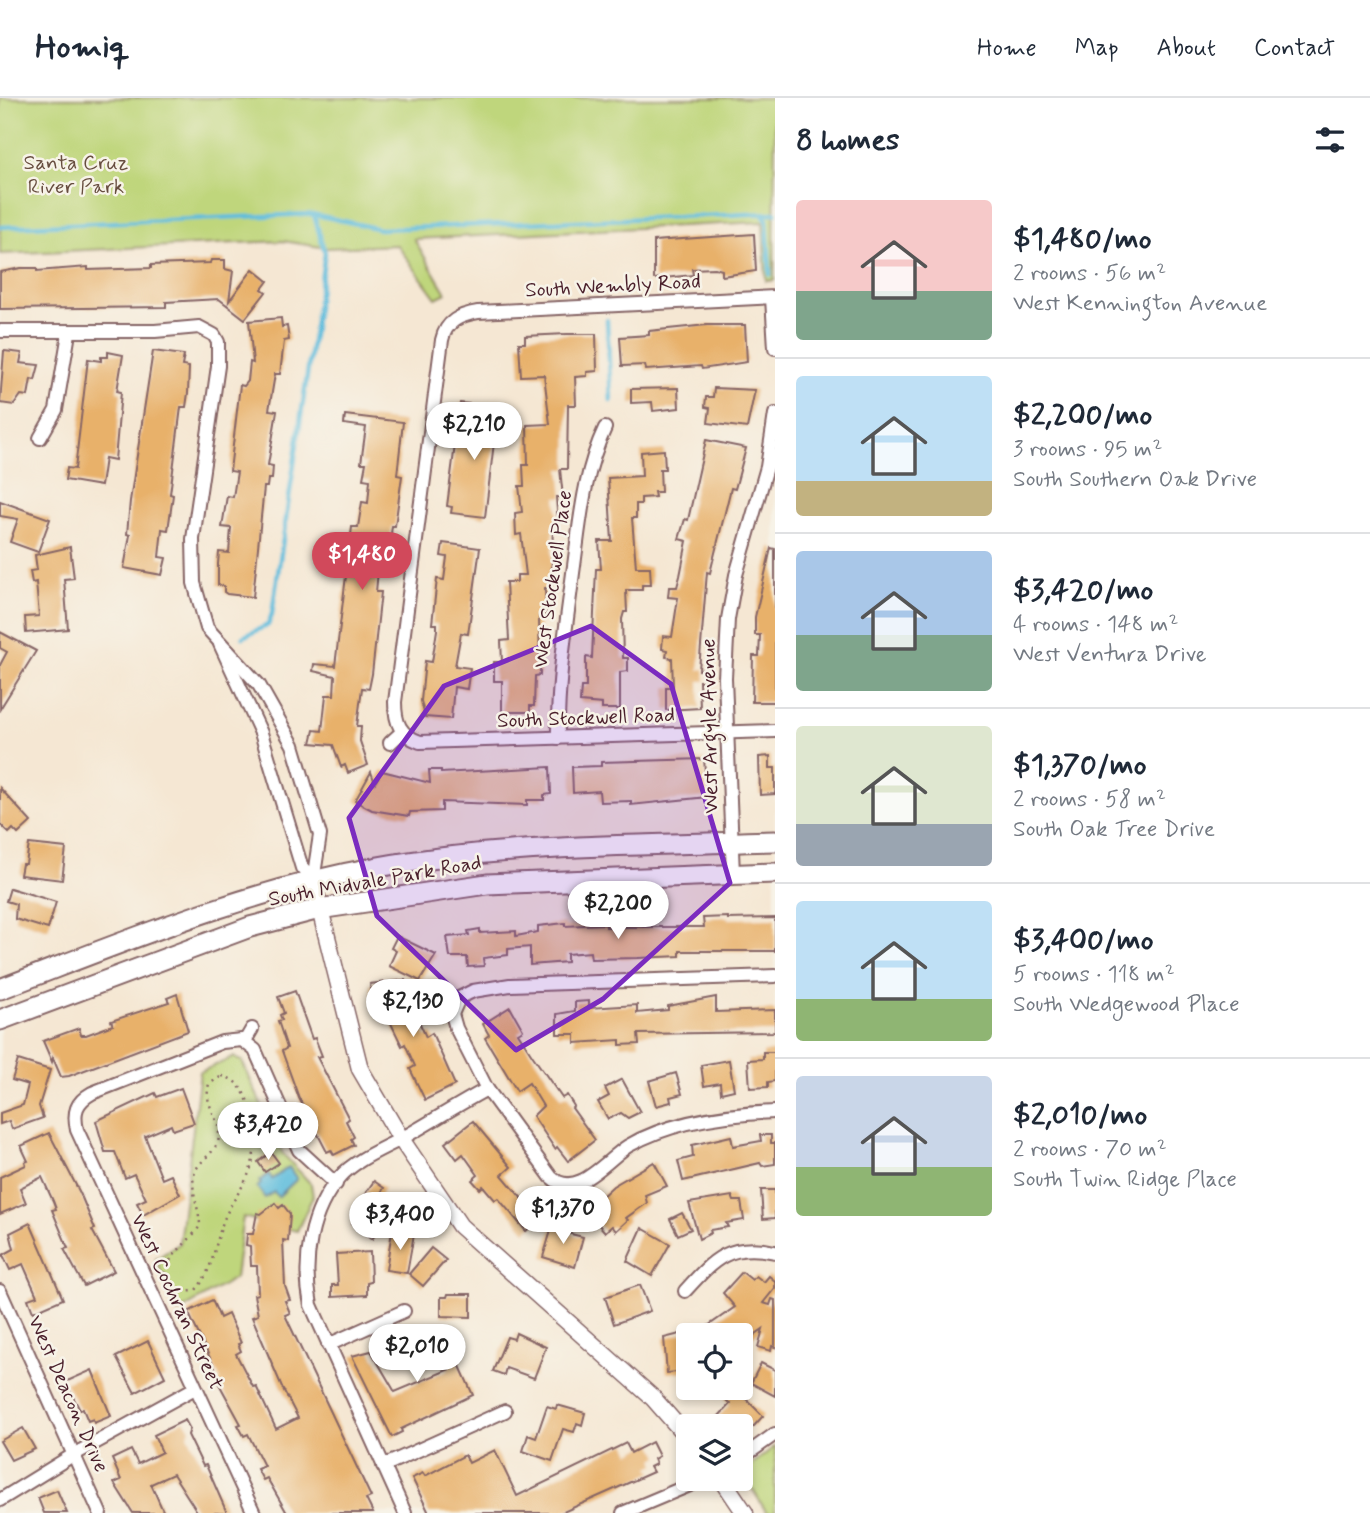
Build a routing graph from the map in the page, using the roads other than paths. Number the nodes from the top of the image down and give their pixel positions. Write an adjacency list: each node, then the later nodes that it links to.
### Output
1 (774, 297): 4 (street); 11 (street, South Wembly Road)
2 (0, 331): 3 (street)
3 (69, 333): 7 (street); 9 (street)
4 (775, 348)
5 (775, 414): 8 (street, West Argyle Avenue)
6 (605, 428): 13 (street, West Stockwell Place)
7 (40, 438)
8 (773, 453): 12 (street, West Argyle Avenue)
9 (217, 638): 19 (street); 19 (street)
10 (775, 731): 12 (street, South Stockwell Road)
11 (402, 732): 13 (street, South Stockwell Road); 14 (street)
12 (727, 732): 13 (street, South Stockwell Road); 16 (street, West Argyle Avenue)
13 (558, 738)
14 (390, 743)
15 (775, 841): 16 (main road, South Midvale Park Road)
16 (732, 843): 18 (street, West Argyle Avenue); 19 (main road, South Midvale Park Road)
17 (775, 873): 18 (main road, South Midvale Park Road)
18 (733, 874): 20 (main road, South Midvale Park Road)
19 (313, 881): 20 (street); 22 (main road, South Midvale Park Road)
20 (319, 909): 25 (main road, South Midvale Park Road); 30 (street)
21 (775, 976): 24 (street)
22 (0, 989)
23 (442, 994): 24 (street)
24 (455, 1003): 28 (street)
25 (0, 1020)
26 (252, 1029): 27 (street)
27 (244, 1041): 31 (street); 37 (street, West Cochran Street)
28 (487, 1088): 29 (street); 30 (street)
29 (775, 1112)
30 (401, 1139): 31 (street); 39 (street)
31 (335, 1184): 36 (street)
32 (775, 1252): 34 (street)
33 (0, 1291): 42 (street, West Deacon Drive)
34 (685, 1291)
35 (404, 1311): 36 (street)
36 (328, 1345): 43 (street)
37 (195, 1388): 42 (street); 49 (street, West Cochran Street)
38 (505, 1411): 43 (street)
39 (676, 1424)
40 (775, 1434): 41 (street)
41 (753, 1450)
42 (73, 1455): 46 (street); 48 (street, West Deacon Drive)
43 (383, 1466): 50 (street)
44 (676, 1491): 47 (street)
45 (730, 1491): 51 (street)
46 (0, 1500)
47 (626, 1512)
48 (100, 1513)
49 (254, 1513)
50 (405, 1513)
51 (745, 1513)

